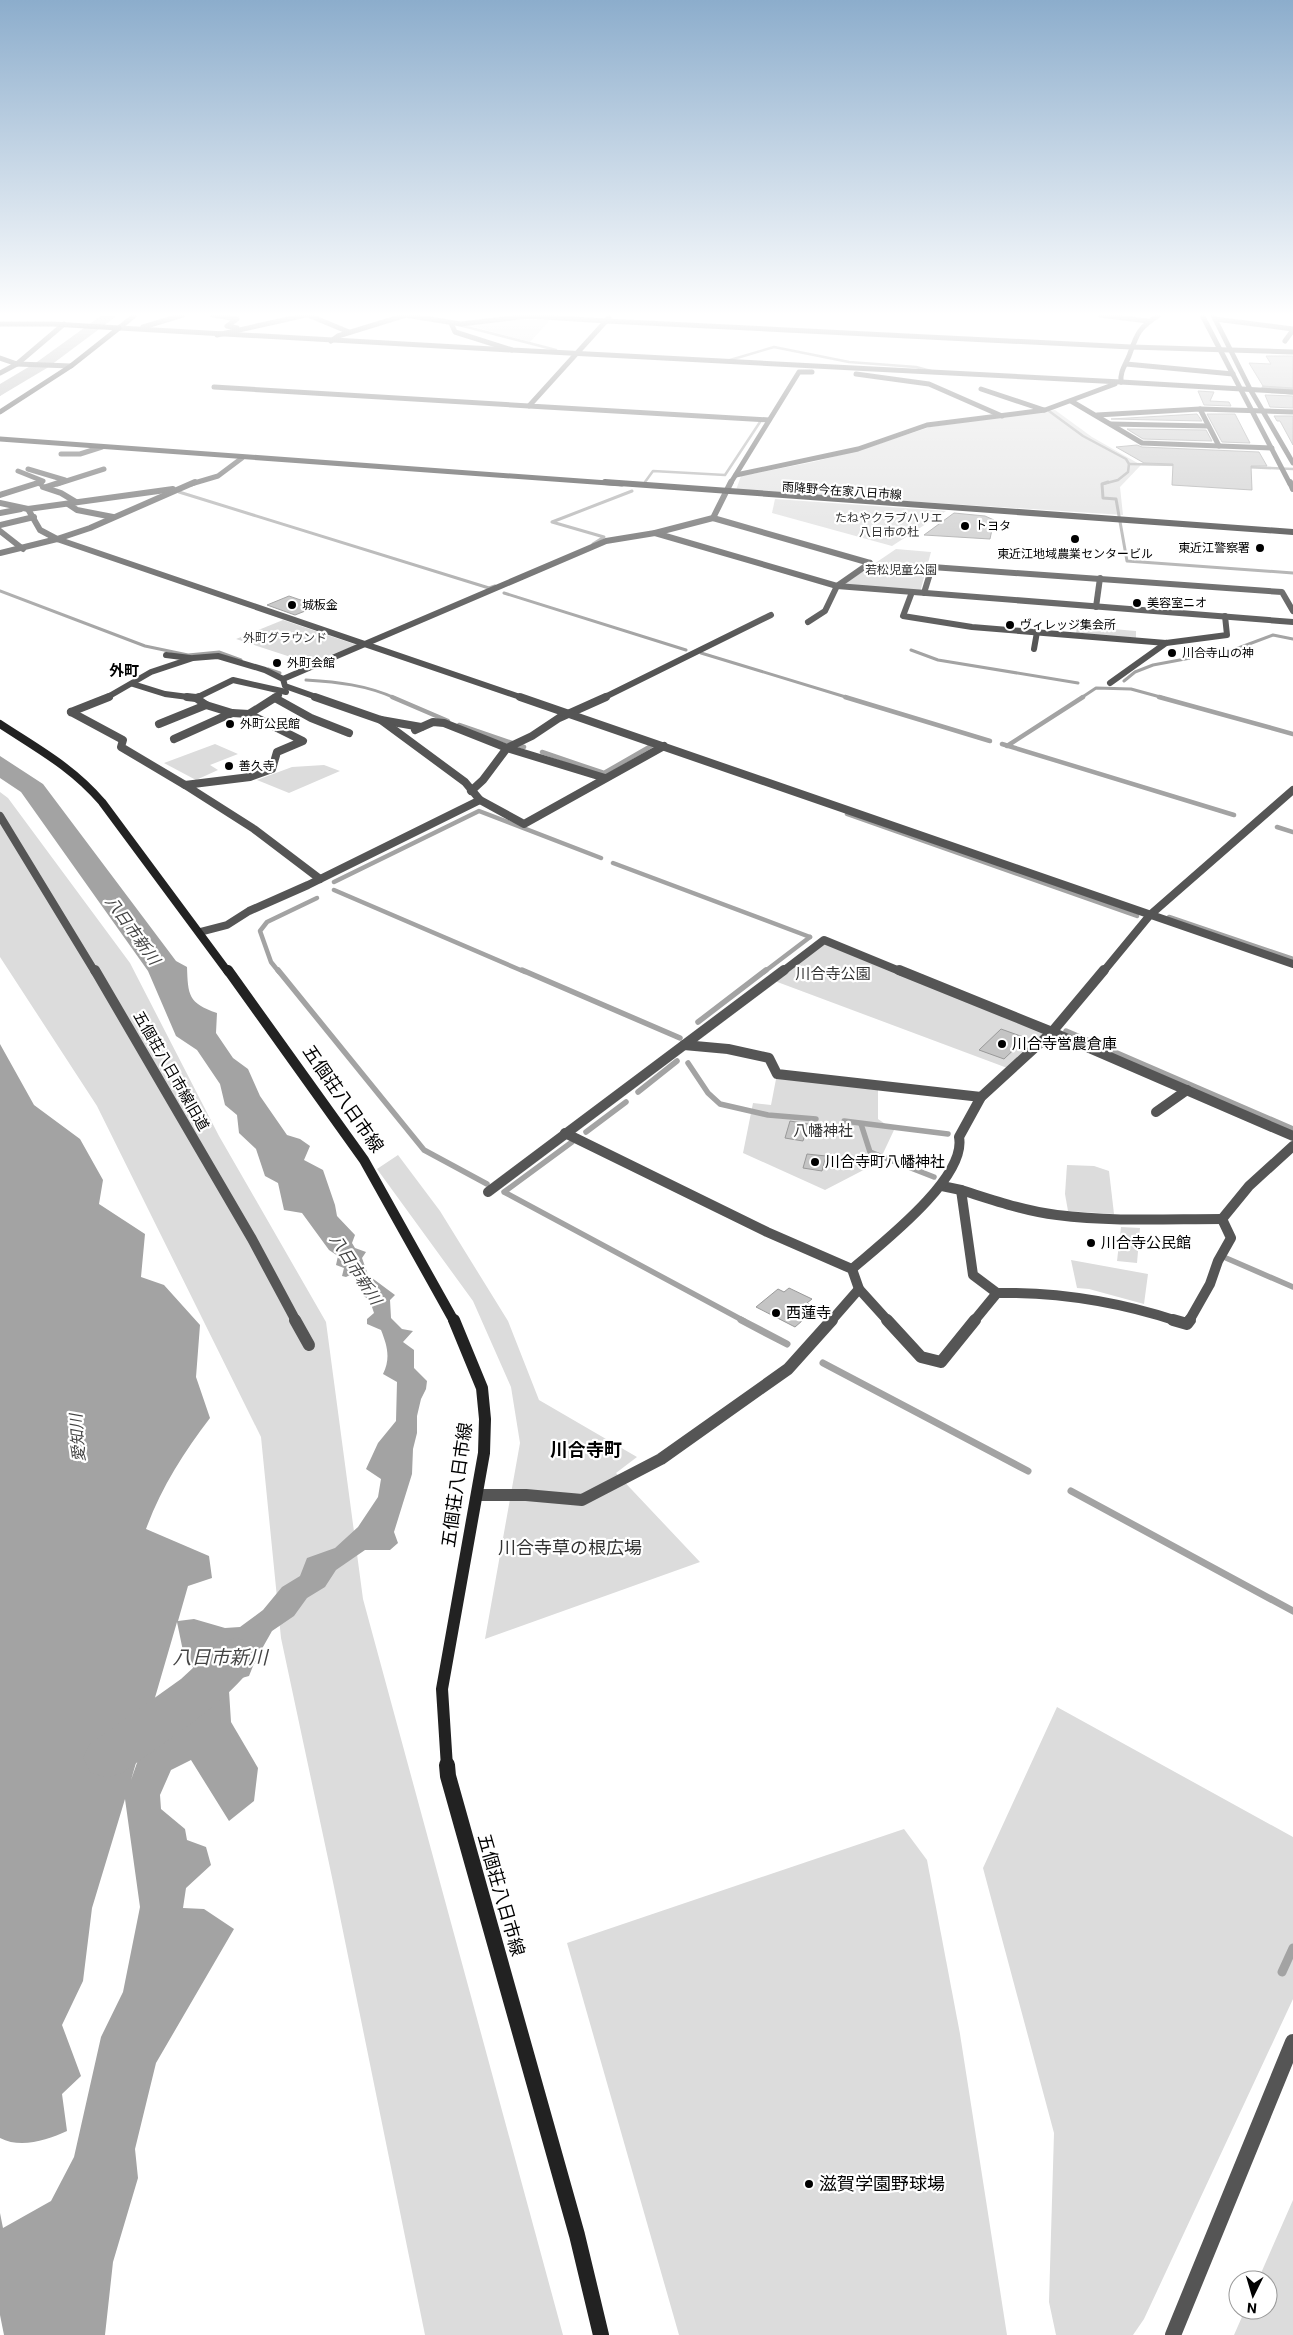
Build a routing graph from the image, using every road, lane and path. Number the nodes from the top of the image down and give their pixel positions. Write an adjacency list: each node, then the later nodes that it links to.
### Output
1 (767, 424): 20 (street)
2 (936, 424): 20 (street)
3 (1111, 424): 4 (street); 9 (street)
4 (1144, 424): 7 (street)
5 (1259, 424): 11 (street)
6 (1271, 424): 12 (street)
7 (1208, 426): 9 (street)
8 (0, 440): 10 (main road, 雨降野今在家八日市線)
9 (1219, 446): 11 (street)
10 (102, 447): 14 (street); 15 (main road, 雨降野今在家八日市線)
11 (1272, 448): 12 (street); 25 (street)
12 (1285, 448): 13 (street); 16 (street)
13 (1293, 449)
14 (61, 454)
15 (242, 458): 24 (street); 26 (main road, 雨降野今在家八日市線)
16 (1293, 463)
17 (27, 468): 21 (street)
18 (104, 469): 21 (street)
19 (18, 471): 22 (street)
20 (736, 475): 26 (street)
21 (65, 480): 23 (street)
22 (38, 485): 23 (street); 27 (street)
23 (46, 487): 28 (street)
24 (180, 488): 28 (street); 34 (street)
25 (1293, 489)
26 (724, 493): 35 (street); 38 (main road, 雨降野今在家八日市線)
27 (0, 495)
28 (76, 502): 30 (street)
29 (0, 503): 31 (street)
30 (68, 504): 31 (street); 34 (street)
31 (26, 509): 32 (street); 33 (street)
32 (0, 514)
33 (34, 517): 36 (street); 40 (street)
34 (114, 517): 40 (street)
35 (713, 518): 39 (street); 44 (street)
36 (0, 524)
37 (0, 531): 41 (street)
38 (1293, 532)
39 (655, 533): 44 (street); 57 (street)
40 (57, 539): 41 (street); 57 (street)
41 (23, 549): 42 (street)
42 (0, 553)
43 (1100, 578): 46 (street); 47 (street); 48 (street)
44 (838, 586): 45 (street); 52 (street)
45 (912, 592): 46 (street); 50 (street)
46 (924, 593): 47 (street)
47 (1096, 607): 51 (street)
48 (1293, 611)
49 (771, 615): 69 (street)
50 (903, 616): 53 (street); 55 (street)
51 (1225, 616): 54 (street); 56 (street)
52 (808, 622)
53 (897, 622)
54 (1293, 622)
55 (1037, 632): 56 (street); 58 (street)
56 (1166, 643): 61 (street)
57 (366, 645): 63 (street); 69 (street)
58 (1034, 649)
59 (166, 654): 60 (street)
60 (194, 658): 62 (street); 63 (street)
61 (1110, 683)
62 (133, 684): 64 (street); 80 (street)
63 (285, 686): 64 (street); 65 (street); 70 (street)
64 (196, 698): 66 (street)
65 (276, 698): 68 (street); 74 (street)
66 (206, 705): 67 (street); 72 (street)
67 (232, 712): 68 (street); 76 (street)
68 (249, 714): 80 (street)
69 (571, 714): 77 (street); 78 (street)
70 (381, 720): 73 (street); 75 (street)
71 (0, 724): 87 (main road, 五個荘八日市線)
72 (159, 724)
73 (421, 727): 75 (street); 78 (street)
74 (349, 733)
75 (405, 736): 82 (street)
76 (174, 739)
77 (664, 746): 79 (street); 86 (street)
78 (507, 748): 79 (street); 82 (street)
79 (605, 778): 83 (street)
80 (185, 785): 85 (street)
81 (1293, 790): 86 (street)
82 (471, 791): 83 (street)
83 (480, 800): 85 (street)
84 (0, 816): 104 (street, 五個荘八日市線旧道)
85 (320, 879): 87 (street)
86 (1150, 915): 88 (street); 89 (street)
87 (200, 932): 105 (main road, 五個荘八日市線)
88 (1293, 964)
89 (1052, 1032): 90 (street); 91 (street); 92 (street)
90 (684, 1045): 92 (street); 94 (street)
91 (1187, 1090): 93 (street); 95 (street)
92 (981, 1097): 97 (street)
93 (1156, 1112)
94 (565, 1133): 99 (street); 101 (street)
95 (1293, 1136)
96 (1293, 1146): 100 (street)
97 (942, 1186): 98 (street); 101 (street)
98 (961, 1190): 100 (street); 103 (street)
99 (488, 1192)
100 (1222, 1220): 103 (street)
101 (852, 1269): 102 (street)
102 (859, 1289): 103 (street); 105 (street)
103 (997, 1293)
104 (309, 1345)
105 (477, 1495): 107 (main road, 五個荘八日市線)
106 (1293, 2042): 108 (street)
107 (601, 2335)
108 (1173, 2335)

